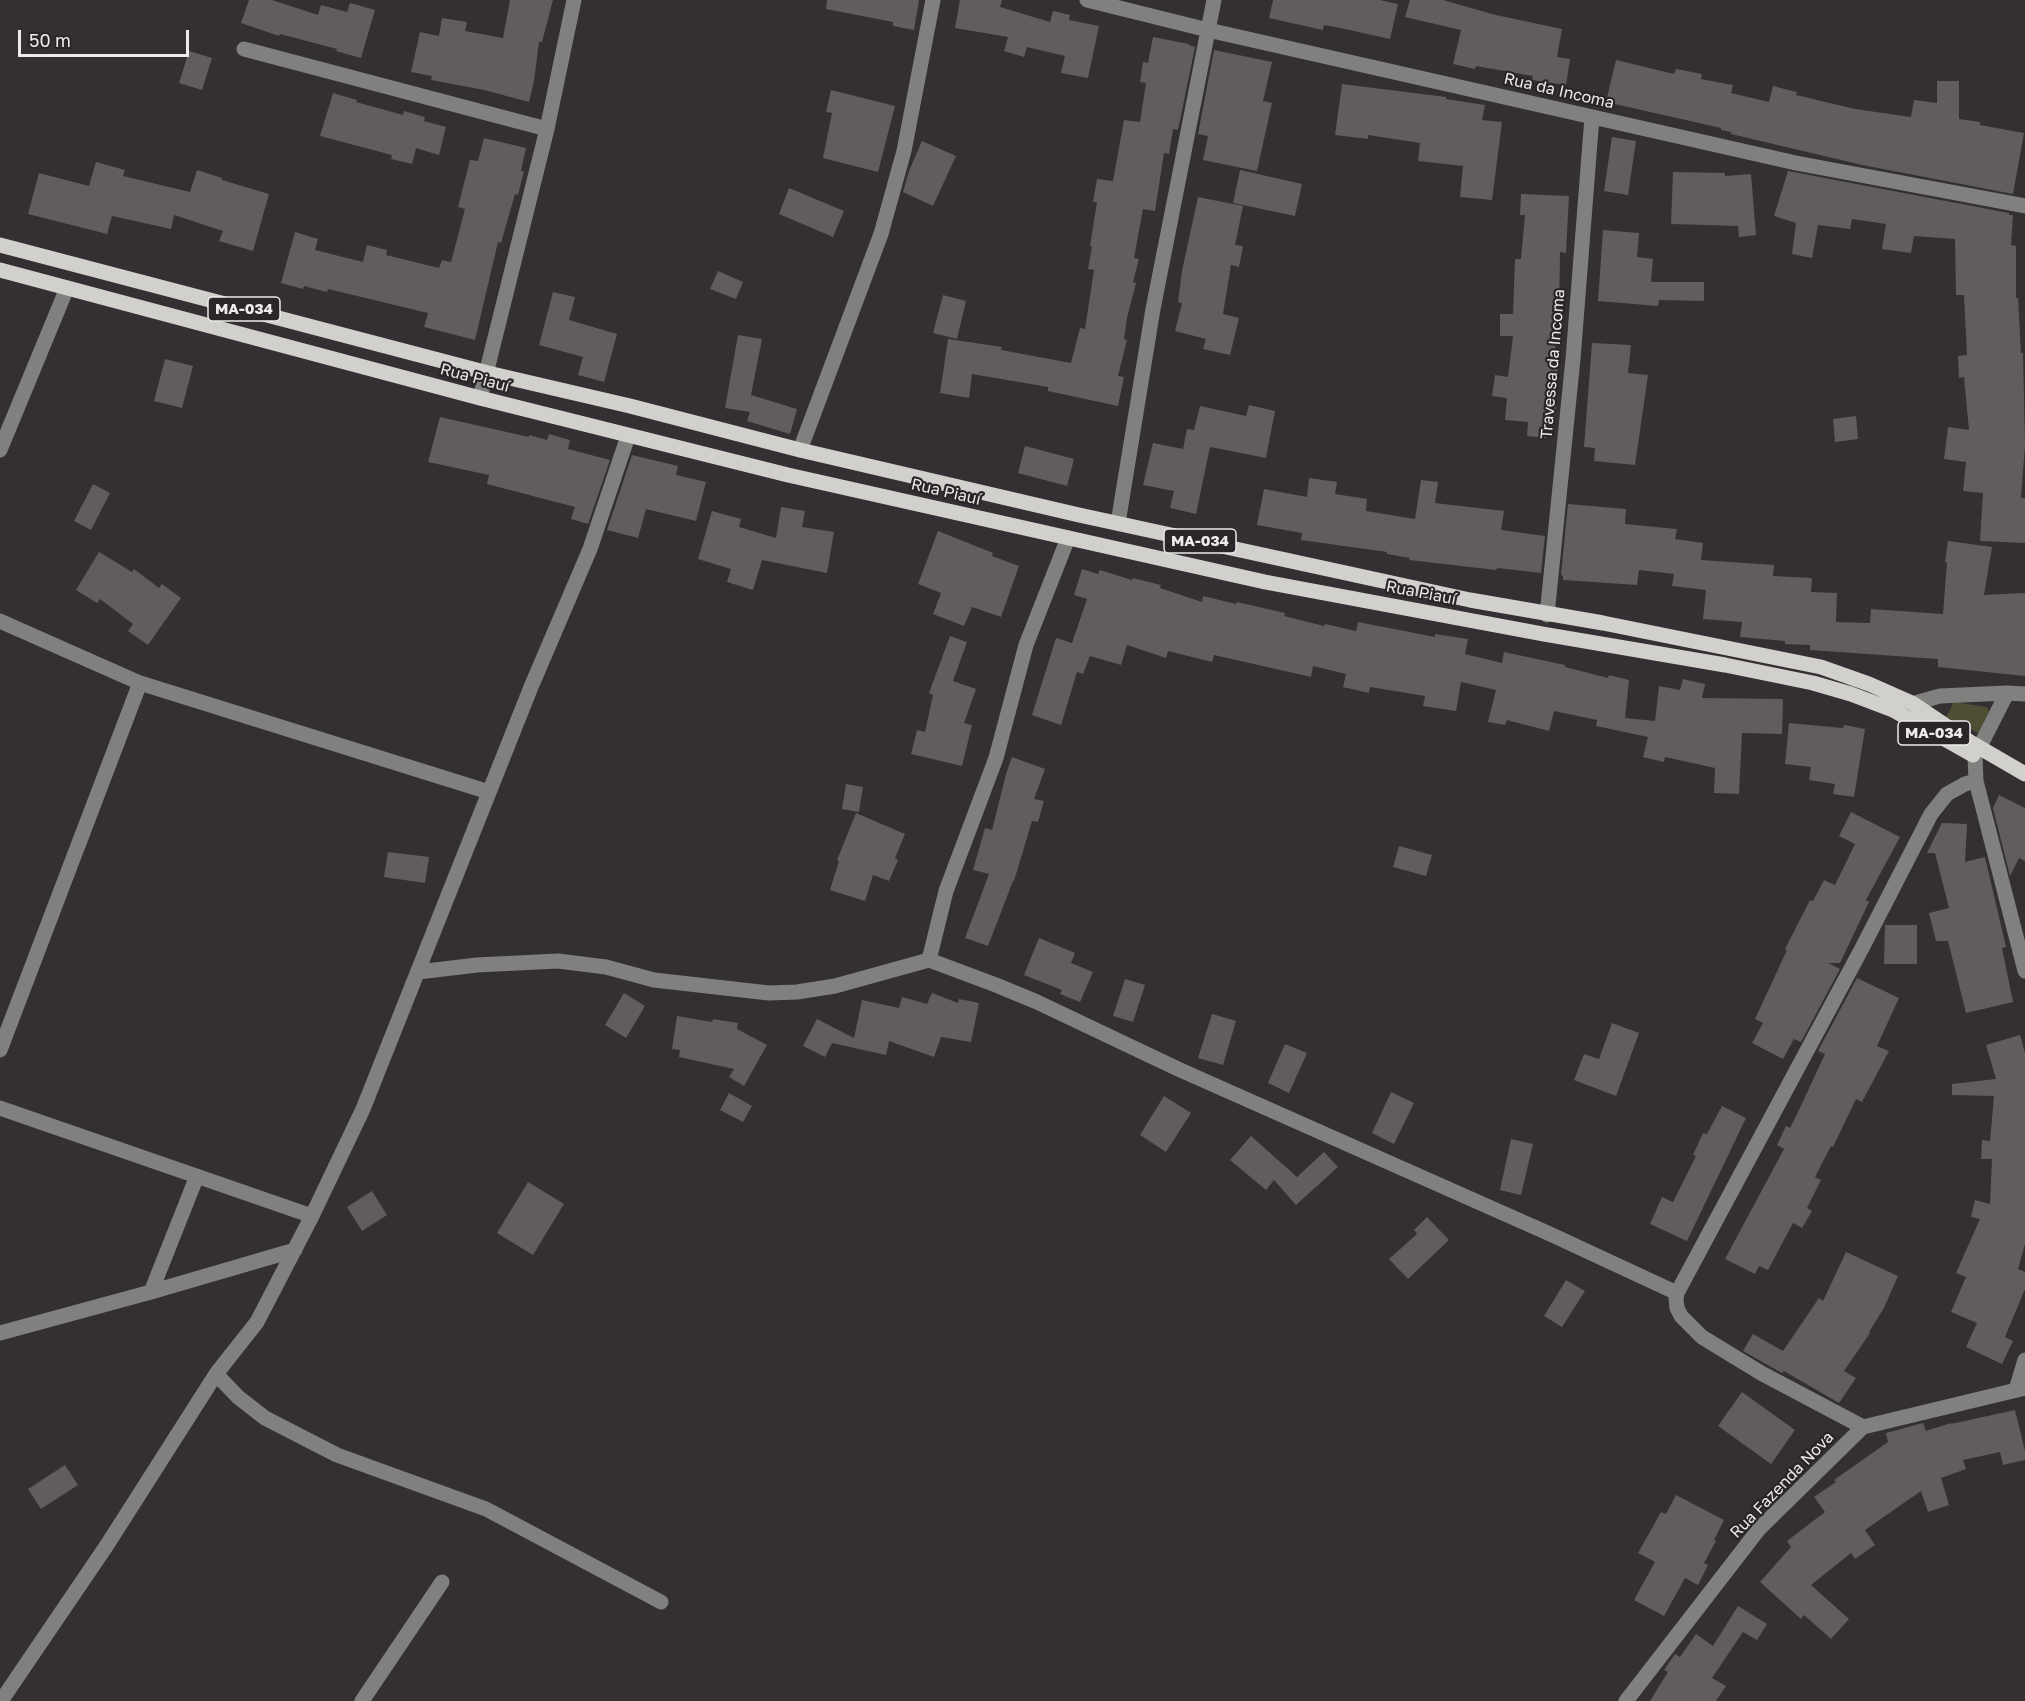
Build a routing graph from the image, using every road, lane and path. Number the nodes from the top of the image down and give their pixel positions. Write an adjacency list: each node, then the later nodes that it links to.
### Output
1 (574, 0): 8 (street)
2 (933, 0): 17 (street)
3 (1087, 0): 5 (street, Rua da Incoma)
4 (1214, 0): 5 (street)
5 (1208, 30): 7 (street, Rua da Incoma); 18 (street)
6 (244, 49): 8 (street)
7 (1592, 117): 9 (street, Rua da Incoma); 20 (street, Travessa da Incoma)
8 (547, 129): 13 (street)
9 (2025, 206)
10 (0, 245): 13 (main road, MA-034)
11 (0, 270): 12 (main road, Rua Piauí / MA-034)
12 (67, 288): 14 (main road, Rua Piauí / MA-034); 16 (street)
13 (488, 373): 14 (street); 17 (main road, Rua Piauí / MA-034)
14 (480, 398): 15 (main road, Rua Piauí / MA-034)
15 (628, 436): 19 (main road, Rua Piauí / MA-034); 31 (street)
16 (0, 450)
17 (801, 450): 18 (main road, Rua Piauí / MA-034)
18 (1118, 523): 20 (main road, Rua Piauí / MA-034)
19 (1068, 538): 26 (main road, Rua Piauí / MA-034); 32 (street)
20 (1547, 615): 25 (main road, Rua Piauí / MA-034)
21 (0, 621): 22 (street)
22 (140, 683): 31 (street); 35 (street)
23 (2007, 693): 24 (street); 25 (street); 27 (street)
24 (2025, 694)
25 (1912, 703): 26 (street); 27 (main road, MA-034)
26 (1893, 710): 27 (main road, MA-034)
27 (1978, 752): 28 (main road, MA-034); 29 (street); 30 (main road, MA-034)
28 (2025, 774)
29 (1976, 781): 33 (street); 41 (street)
30 (2025, 784)
31 (489, 792): 34 (street)
32 (929, 960): 34 (street); 41 (street)
33 (2025, 971)
34 (418, 972): 38 (street)
35 (0, 1050)
36 (0, 1108): 37 (street)
37 (197, 1176): 38 (street); 40 (street)
38 (312, 1216): 39 (street)
39 (295, 1250): 40 (street); 44 (street)
40 (152, 1292): 42 (street)
41 (1677, 1293): 46 (street)
42 (0, 1333)
43 (2025, 1360): 45 (street)
44 (216, 1374): 48 (street); 49 (street)
45 (2020, 1389): 46 (street)
46 (1863, 1427): 51 (street, Rua Fazenda Nova)
47 (442, 1582): 50 (street)
48 (662, 1602)
49 (1, 1701)
50 (362, 1701)
51 (1626, 1701)

